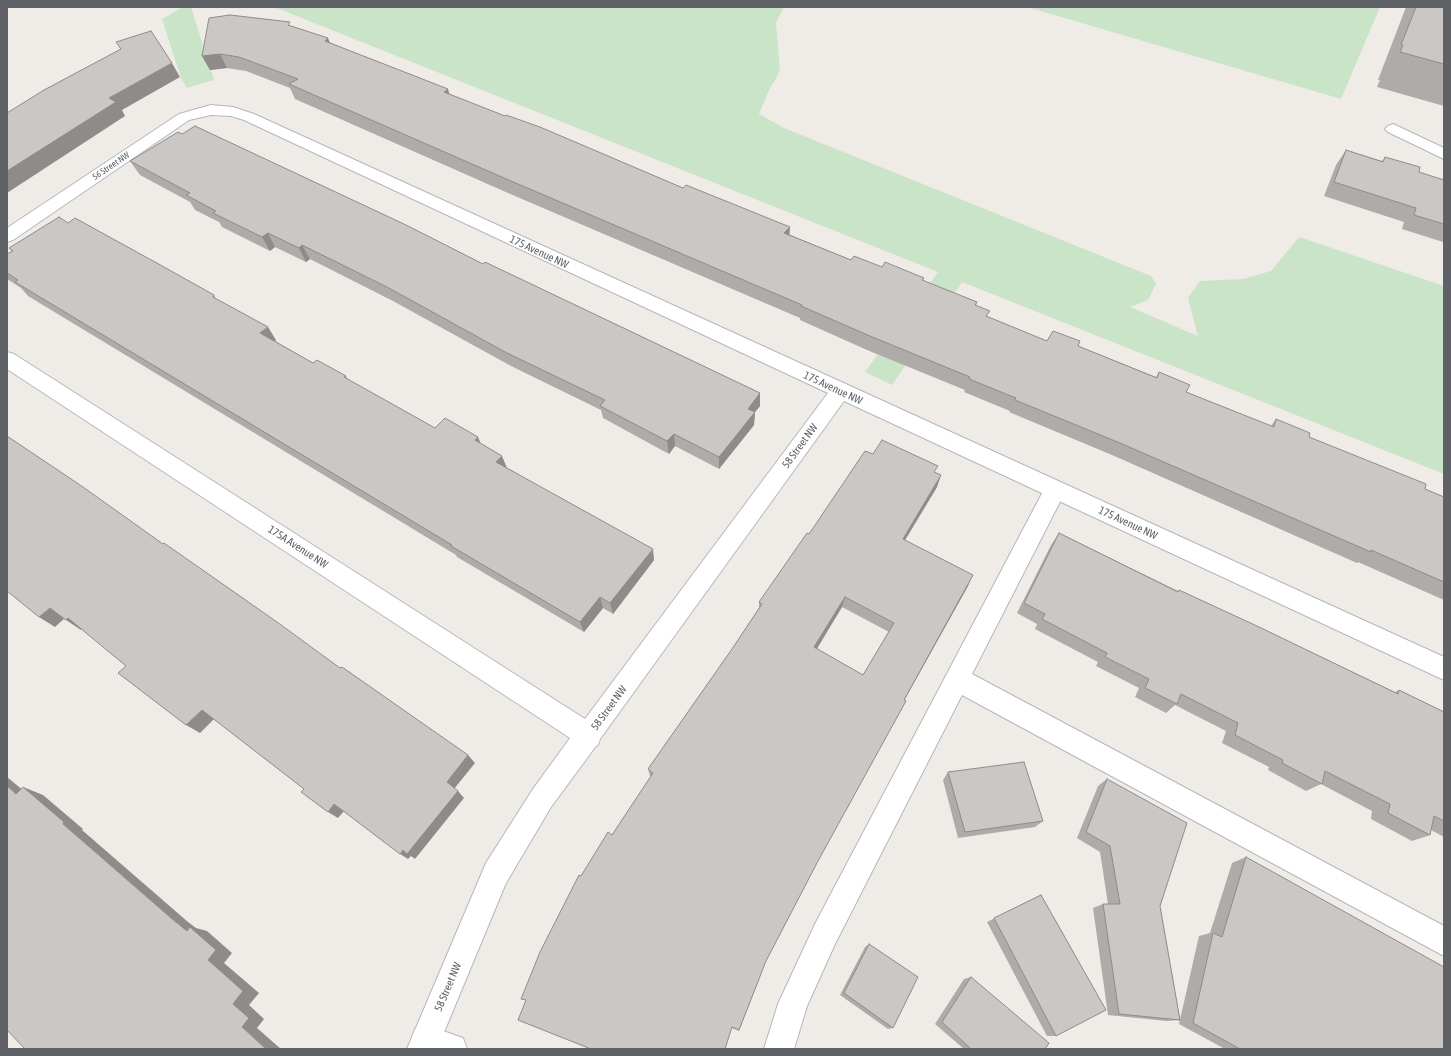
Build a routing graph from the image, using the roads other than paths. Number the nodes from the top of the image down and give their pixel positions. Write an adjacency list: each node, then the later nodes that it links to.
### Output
1 (222, 110): 4 (street, 56 Street NW); 6 (street, 175 Avenue NW)
2 (1393, 130): 3 (street)
3 (1444, 154)
4 (7, 236)
5 (7, 359): 10 (street, 175A Avenue NW)
6 (840, 391): 7 (street, 175 Avenue NW); 10 (street, 58 Street NW)
7 (1055, 490): 8 (street, 175 Avenue NW); 9 (street)
8 (1444, 669)
9 (956, 679): 11 (street); 13 (street)
10 (589, 736): 12 (street, 58 Street NW)
11 (1444, 942)
12 (434, 1046)
13 (780, 1049)

